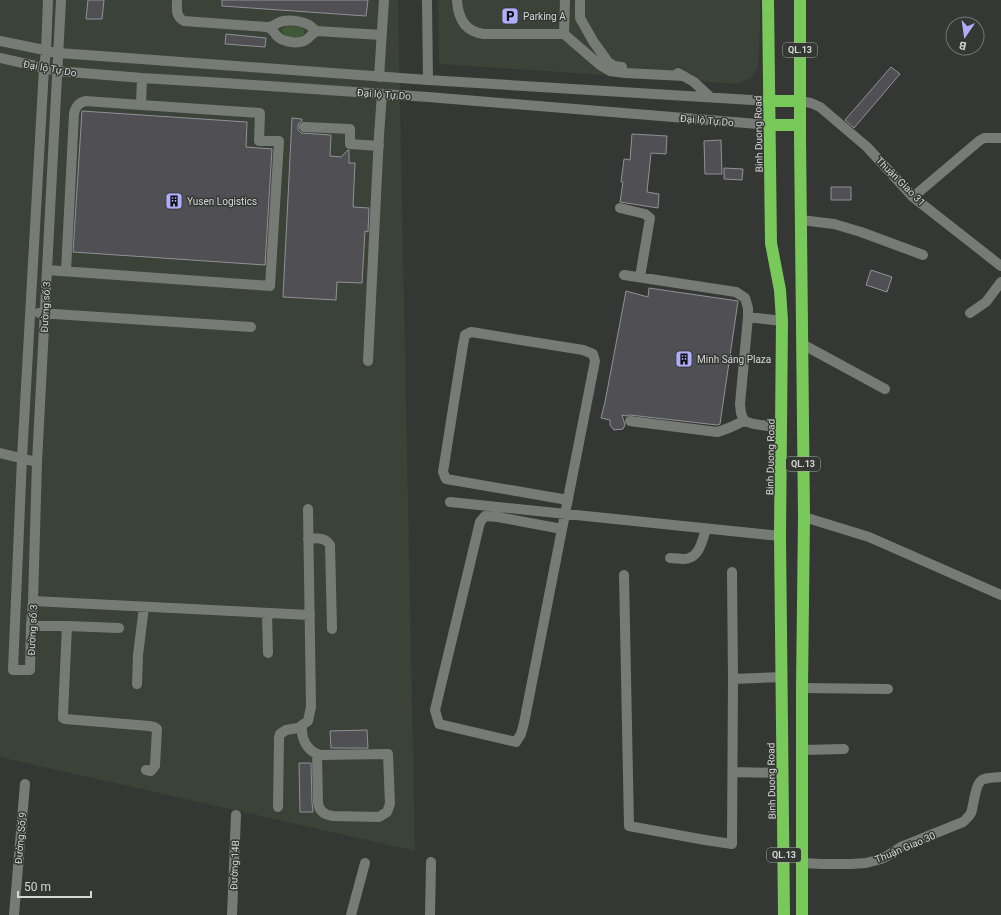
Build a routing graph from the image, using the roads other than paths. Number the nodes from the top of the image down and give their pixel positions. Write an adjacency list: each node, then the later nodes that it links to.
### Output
1 (48, 0): 16 (street, Đường số 3)
2 (61, 0): 17 (street, Đường số 3)
3 (177, 0): 11 (street)
4 (384, 0): 14 (street)
5 (427, 0): 24 (street)
6 (457, 0): 13 (street)
7 (565, 0): 13 (street)
8 (580, 0): 21 (street)
9 (768, 0): 27 (highway, Binh Duong Road / QL.13)
10 (800, 0): 28 (highway, QL.13)
11 (268, 27): 12 (street); 12 (street)
12 (317, 31): 14 (street)
13 (564, 34): 21 (street)
14 (381, 35): 22 (street)
15 (0, 41): 16 (street, Đại lộ Tự Do)
16 (46, 51): 17 (street, Đại lộ Tự Do); 19 (street, Đường số 3)
17 (59, 54): 20 (street, Đường số 3); 22 (street, Đại lộ Tự Do)
18 (0, 58): 19 (street, Đại lộ Tự Do)
19 (44, 68): 20 (street, Đại lộ Tự Do); 45 (street, Đường số 3)
20 (58, 71): 23 (street, Đại lộ Tự Do); 40 (street, Đường số 3)
21 (684, 76): 26 (street)
22 (379, 77): 24 (street, Đại lộ Tự Do)
23 (142, 78): 25 (street, Đại lộ Tự Do); 29 (street)
24 (428, 80): 26 (street, Đại lộ Tự Do)
25 (382, 94): 31 (street, Đại lộ Tự Do); 34 (street)
26 (710, 97): 27 (street, Đại lộ Tự Do)
27 (769, 101): 28 (highway); 31 (highway, Binh Duong Road / QL.13)
28 (800, 101): 30 (highway, QL.13); 35 (street, Thuận Giao 31)
29 (141, 104): 41 (street); 41 (street)
30 (800, 124): 31 (highway); 37 (highway, QL.13)
31 (770, 125): 49 (highway, Binh Duong Road / QL.13)
32 (304, 127): 34 (street)
33 (1001, 138): 35 (street)
34 (379, 146): 52 (street)
35 (913, 197): 39 (street, Thuận Giao 31)
36 (620, 208): 43 (street)
37 (801, 220): 38 (street); 51 (highway, QL.13)
38 (923, 256)
39 (1001, 266)
40 (47, 270): 41 (street); 46 (street, Đường số 3)
41 (66, 271)
42 (624, 275): 43 (street)
43 (640, 277): 48 (street)
44 (1001, 282): 47 (street)
45 (31, 313): 46 (street); 58 (street, Đường số 3)
46 (45, 313): 50 (street); 59 (street, Đường số 3)
47 (970, 313)
48 (748, 318): 49 (street); 55 (street)
49 (782, 321): 56 (highway, Binh Duong Road / QL.13)
50 (251, 327)
51 (802, 344): 53 (street); 64 (highway, QL.13)
52 (368, 362)
53 (885, 388)
54 (630, 421): 55 (street)
55 (744, 421): 56 (street)
56 (782, 428): 67 (highway, Binh Duong Road / QL.13)
57 (0, 453): 58 (street)
58 (22, 458): 59 (street); 77 (street, Đường số 3)
59 (37, 462): 73 (street, Đường số 3)
60 (568, 500): 60 (street); 63 (street)
61 (450, 502): 63 (street)
62 (308, 509): 68 (street)
63 (565, 514): 65 (street); 66 (street)
64 (804, 517): 72 (street); 85 (highway, QL.13)
65 (706, 529): 67 (street); 69 (street)
66 (562, 530): 66 (street)
67 (780, 536): 82 (highway, Binh Duong Road / QL.13)
68 (308, 539): 76 (street); 80 (street)
69 (670, 558)
70 (732, 572): 83 (street)
71 (624, 575): 92 (street)
72 (1001, 595)
73 (33, 601): 74 (street); 77 (street, Đường số 3)
74 (144, 607): 75 (street); 84 (street)
75 (267, 613): 76 (street); 81 (street)
76 (310, 615): 87 (street)
77 (31, 626): 78 (street)
78 (67, 626): 79 (street); 91 (street)
79 (119, 628)
80 (332, 629)
81 (268, 653)
82 (782, 677): 83 (street); 93 (highway, Binh Duong Road / QL.13)
83 (733, 679): 92 (street)
84 (137, 684)
85 (802, 688): 86 (street); 89 (highway, QL.13)
86 (888, 689)
87 (302, 726): 90 (street); 96 (street)
88 (844, 749): 89 (street)
89 (802, 750): 99 (highway, QL.13)
90 (317, 754): 90 (street)
91 (146, 770)
92 (733, 772): 93 (street)
93 (782, 773): 105 (highway, Binh Duong Road / QL.13)
94 (1001, 777): 99 (street, Thuận Giao 30)
95 (24, 784): 101 (street, Đường Số 9)
96 (278, 807)
97 (236, 815): 102 (street, Đường 14B)
98 (431, 862): 104 (street)
99 (803, 862): 106 (highway, QL.13)
100 (366, 863): 103 (street)
101 (14, 915)
102 (232, 915)
103 (351, 915)
104 (430, 915)
105 (784, 915)
106 (802, 915)

